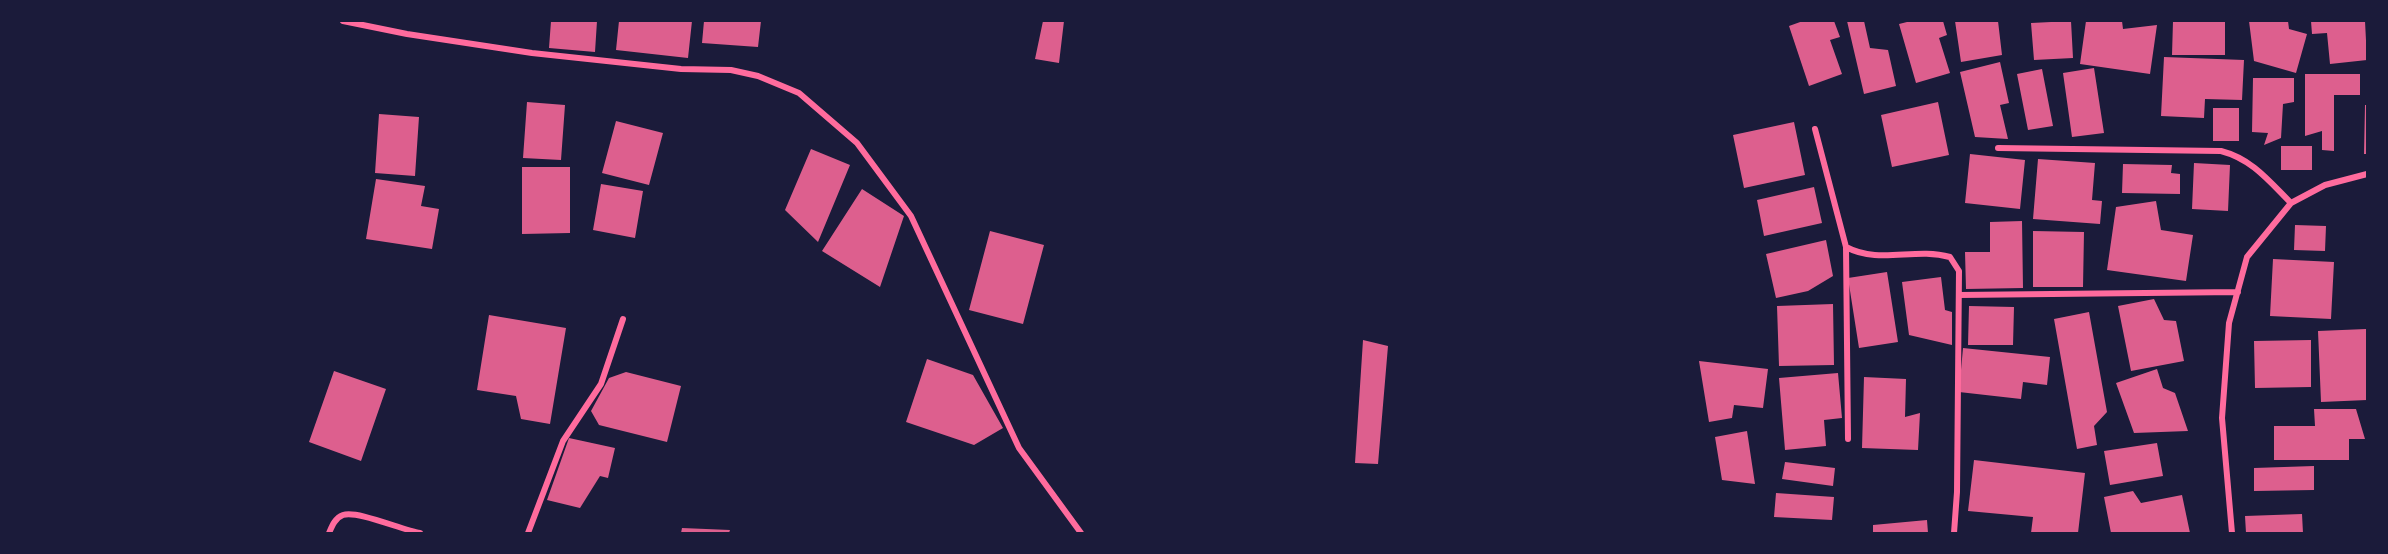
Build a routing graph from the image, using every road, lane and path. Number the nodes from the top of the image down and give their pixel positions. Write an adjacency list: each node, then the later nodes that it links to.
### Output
1 (343, 21): 14 (street)
2 (1815, 129): 6 (street)
3 (1998, 148): 5 (street)
4 (2367, 174): 5 (street)
5 (2291, 203): 7 (street)
6 (1846, 247): 8 (street); 10 (street)
7 (2238, 292): 8 (street); 16 (street)
8 (1959, 295): 15 (street)
9 (623, 319): 13 (street)
10 (1848, 439)
11 (329, 533): 12 (street)
12 (420, 533)
13 (528, 533)
14 (1081, 533)
15 (1954, 533)
16 (2232, 533)

